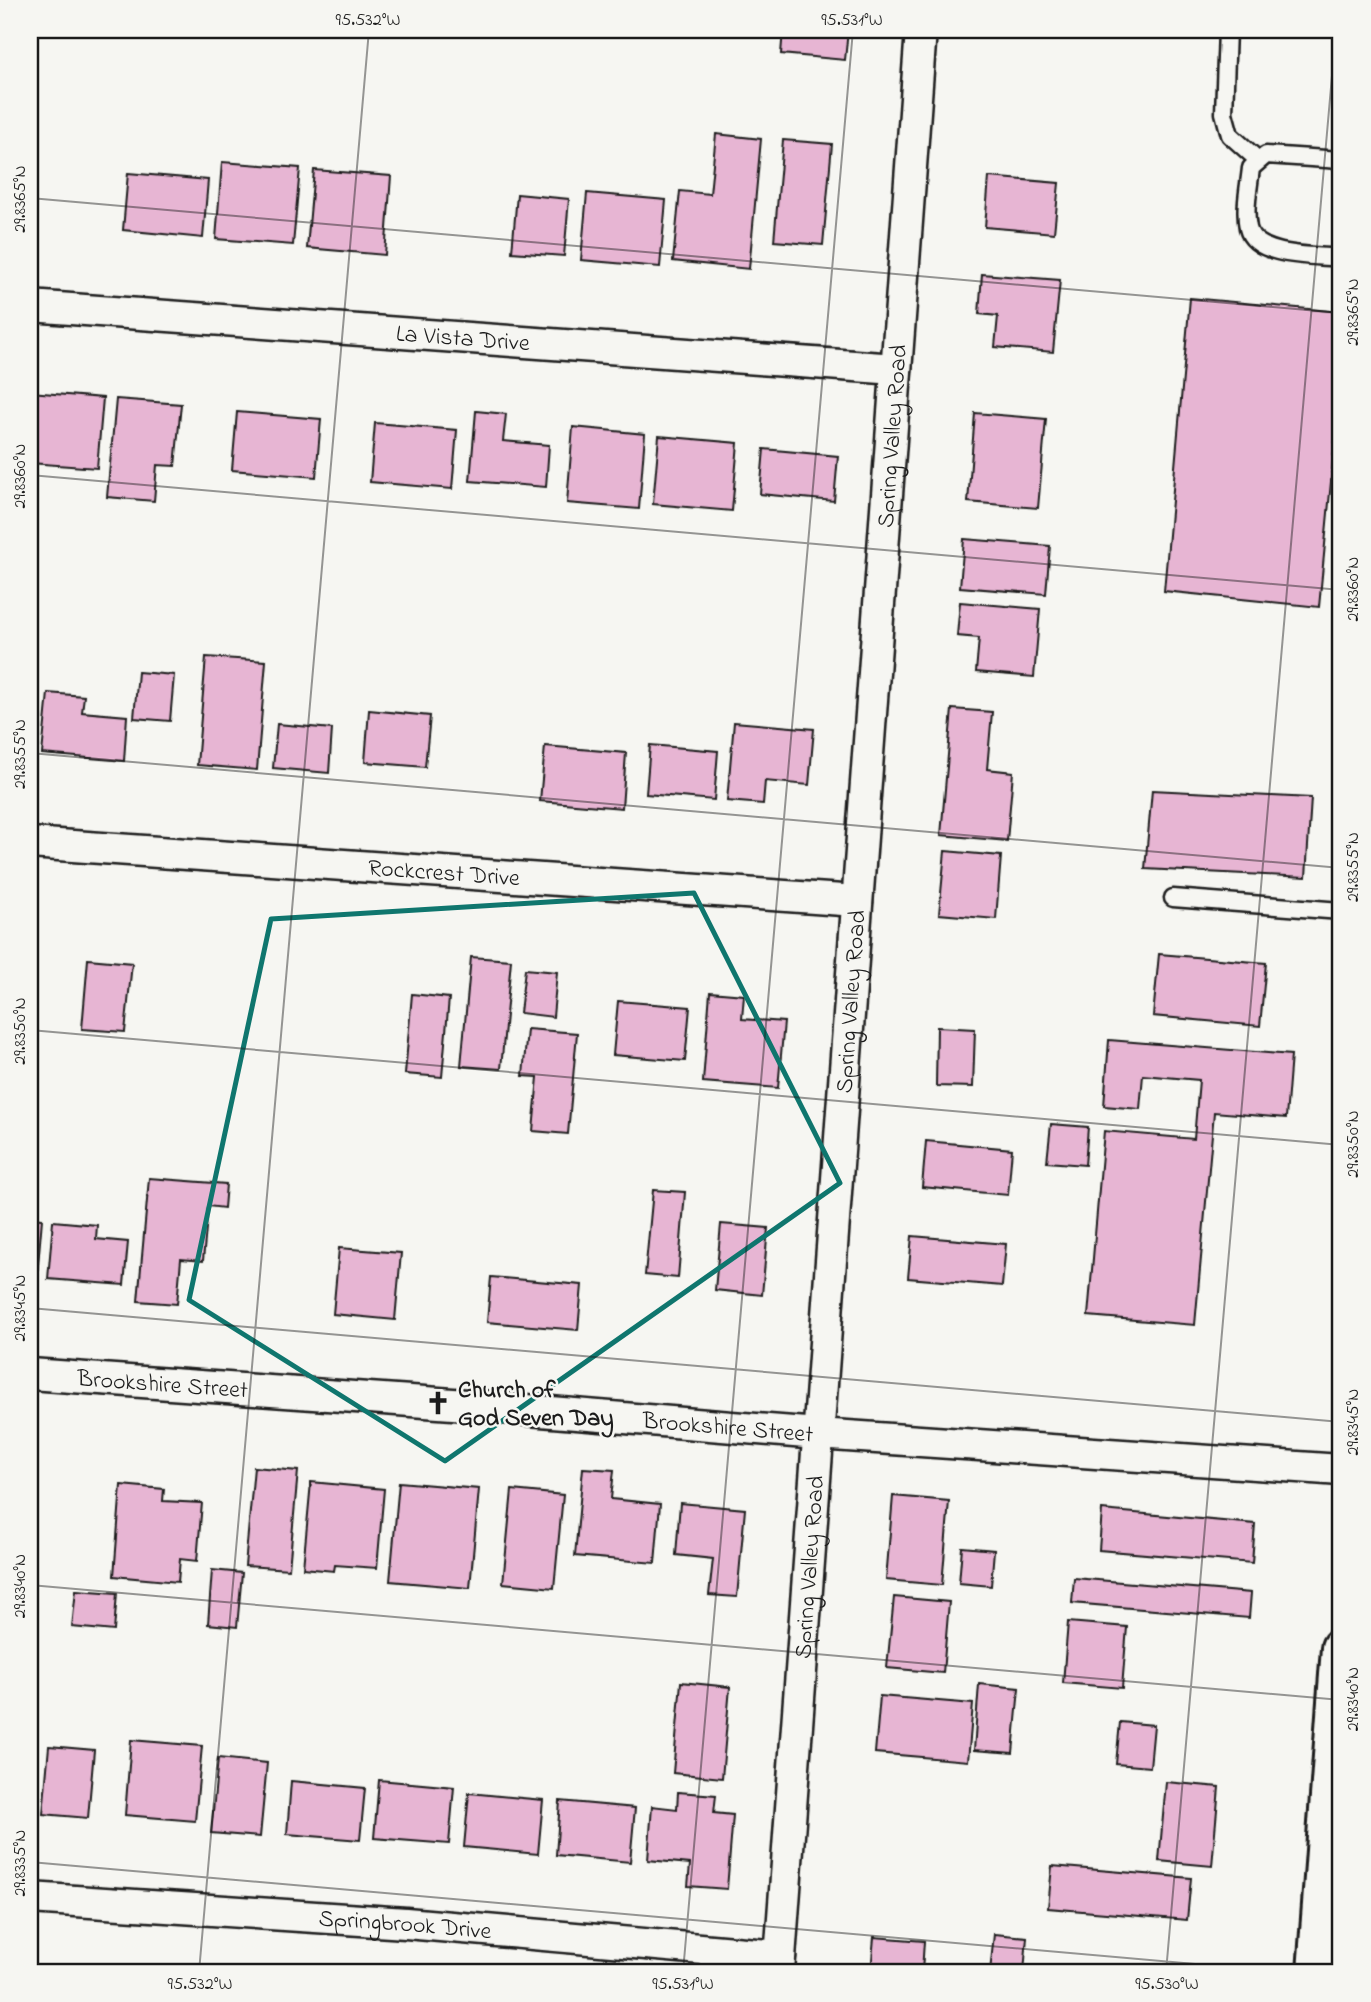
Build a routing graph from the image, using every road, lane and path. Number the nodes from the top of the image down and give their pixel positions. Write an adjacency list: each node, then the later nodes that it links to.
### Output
1 (921, 30): 7 (street, Spring Valley Road)
2 (1227, 30): 3 (lane)
3 (1258, 160): 4 (lane); 5 (lane)
4 (1341, 160)
5 (1341, 258)
6 (30, 306): 7 (street, La Vista Drive)
7 (897, 369): 10 (street, Spring Valley Road)
8 (30, 843): 10 (street, Rockcrest Drive)
9 (1173, 898): 11 (lane)
10 (857, 901): 13 (street, Spring Valley Road)
11 (1341, 911)
12 (30, 1374): 13 (street, Brookshire Street)
13 (818, 1434): 14 (street, Brookshire Street); 19 (street, Spring Valley Road)
14 (1341, 1470)
15 (1341, 1648): 16 (street)
16 (1336, 1794): 17 (street)
17 (1333, 1860): 20 (street)
18 (30, 1898): 19 (street, Springbrook Drive)
19 (779, 1964)
20 (1317, 1972)

